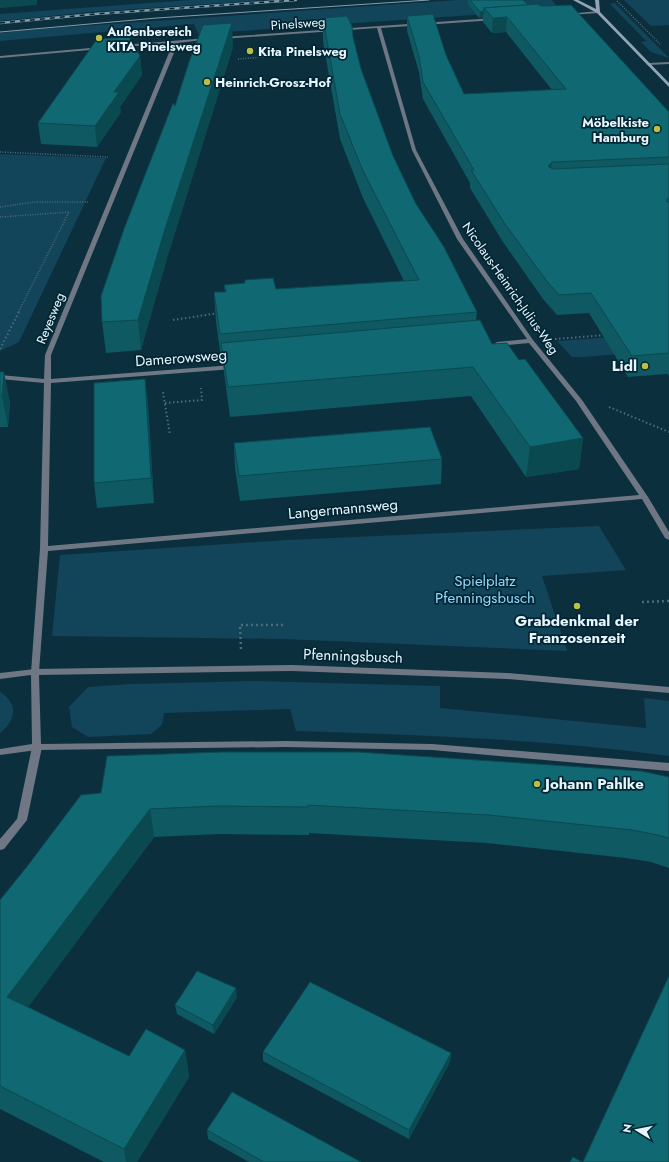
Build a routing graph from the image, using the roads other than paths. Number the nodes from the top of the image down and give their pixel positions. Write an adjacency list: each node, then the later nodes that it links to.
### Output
1 (575, 0): 3 (main road)
2 (597, 0): 3 (main road)
3 (598, 12): 4 (street); 12 (main road)
4 (561, 15)
5 (498, 19): 6 (street, Pinelsweg)
6 (379, 28): 7 (street, Pinelsweg); 14 (street, Nicolaus-Heinrich-Julius-Weg)
7 (176, 42): 8 (street, Pinelsweg); 18 (street, Reyesweg)
8 (121, 46)
9 (105, 48): 10 (street)
10 (0, 57)
11 (669, 63): 12 (street)
12 (648, 64): 13 (main road)
13 (669, 86)
14 (531, 341): 15 (street); 19 (street, Nicolaus-Heinrich-Julius-Weg)
15 (491, 345)
16 (239, 367): 18 (street, Damerowsweg)
17 (0, 377): 18 (street, Damerowsweg)
18 (48, 381): 21 (street, Reyesweg)
19 (644, 497): 20 (street, Nicolaus-Heinrich-Julius-Weg); 21 (street, Langermannsweg)
20 (669, 538)
21 (44, 549): 22 (street, Reyesweg)
22 (36, 672): 23 (street, Pfenningsbusch); 24 (street, Pfenningsbusch); 25 (street)
23 (0, 676)
24 (669, 690)
25 (37, 747): 26 (street); 27 (street); 28 (street)
26 (0, 752)
27 (669, 767)
28 (0, 846)

